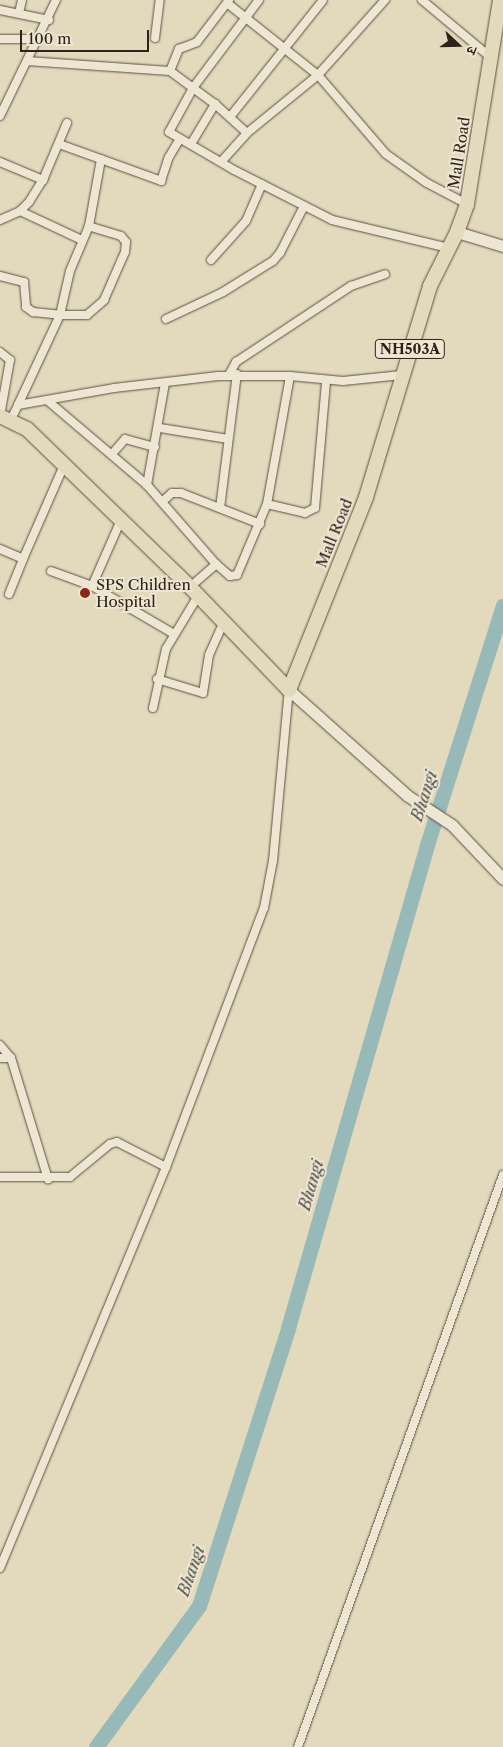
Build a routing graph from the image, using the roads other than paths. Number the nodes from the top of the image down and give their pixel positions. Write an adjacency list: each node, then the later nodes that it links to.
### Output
1 (22, 0): 11 (street)
2 (56, 0): 13 (street)
3 (160, 0): 16 (street)
4 (258, 0): 12 (street)
5 (323, 0): 17 (street)
6 (385, 0): 21 (street)
7 (422, 0): 18 (street)
8 (500, 0): 18 (highway, Mall Road / NH503A)
9 (228, 1): 12 (street); 20 (street)
10 (0, 10): 11 (street)
11 (19, 13): 13 (street)
12 (245, 17): 17 (street); 22 (street)
13 (48, 20): 15 (street)
14 (0, 38): 15 (street)
15 (39, 38): 19 (street)
16 (155, 38)
17 (286, 47): 21 (street); 25 (street)
18 (489, 56): 36 (highway, Mall Road / NH503A)
19 (27, 61): 20 (street); 24 (street)
20 (170, 72): 22 (street)
21 (318, 75): 27 (street); 36 (street)
22 (193, 88): 23 (street); 28 (street)
23 (215, 104): 25 (street); 30 (street)
24 (0, 116)
25 (230, 117): 27 (street)
26 (67, 123): 29 (street)
27 (247, 133): 33 (street)
28 (180, 139): 30 (street); 31 (street)
29 (59, 144): 31 (street); 34 (street)
30 (191, 144): 33 (street)
31 (101, 159): 40 (street)
32 (0, 162): 34 (street)
33 (221, 162): 35 (street)
34 (43, 180): 38 (street)
35 (262, 184): 37 (street); 45 (street)
36 (466, 204): 41 (highway, Mall Road / NH503A)
37 (304, 206): 44 (street); 49 (street)
38 (20, 212): 39 (street); 42 (street)
39 (0, 220)
40 (89, 226): 42 (street); 48 (street)
41 (457, 232): 43 (street); 44 (highway, Mall Road / NH503A)
42 (82, 240): 48 (street)
43 (500, 245)
44 (449, 248): 52 (highway, Mall Road / NH503A)
45 (211, 260)
46 (385, 274): 51 (street)
47 (0, 276): 48 (street)
48 (60, 315): 57 (street)
49 (166, 319)
50 (0, 352): 58 (street)
51 (233, 374): 53 (street); 55 (street); 60 (street)
52 (402, 375): 54 (street); 80 (highway, Mall Road / NH503A)
53 (290, 376): 54 (street); 66 (street)
54 (326, 381): 66 (street)
55 (165, 383): 56 (street); 59 (street)
56 (48, 400): 57 (street); 62 (street)
57 (18, 405): 58 (street)
58 (4, 417): 63 (highway)
59 (160, 428): 60 (street); 61 (street)
60 (228, 439): 67 (street)
61 (155, 447): 62 (street); 64 (street)
62 (112, 454): 64 (street)
63 (64, 464): 68 (highway); 71 (street)
64 (147, 485): 65 (street)
65 (163, 501): 67 (street); 72 (street)
66 (267, 504): 69 (street)
67 (220, 508): 69 (street)
68 (121, 520): 74 (street); 75 (highway)
69 (260, 524): 72 (street)
70 (0, 549): 71 (street)
71 (23, 559): 76 (street)
72 (216, 564): 75 (street)
73 (51, 571): 74 (street)
74 (92, 586): 78 (street)
75 (194, 591): 77 (highway); 78 (street)
76 (9, 594)
77 (223, 623): 79 (street); 80 (highway)
78 (174, 634): 79 (street)
79 (158, 679): 81 (street)
80 (289, 690): 82 (street); 86 (street)
81 (153, 708)
82 (503, 879)
83 (0, 1045): 85 (street)
84 (0, 1058): 85 (street)
85 (11, 1058): 89 (street)
86 (166, 1167): 89 (street); 90 (street)
87 (503, 1175): 91 (street)
88 (0, 1177): 89 (street)
89 (48, 1179)
90 (0, 1568)
91 (298, 1747)

